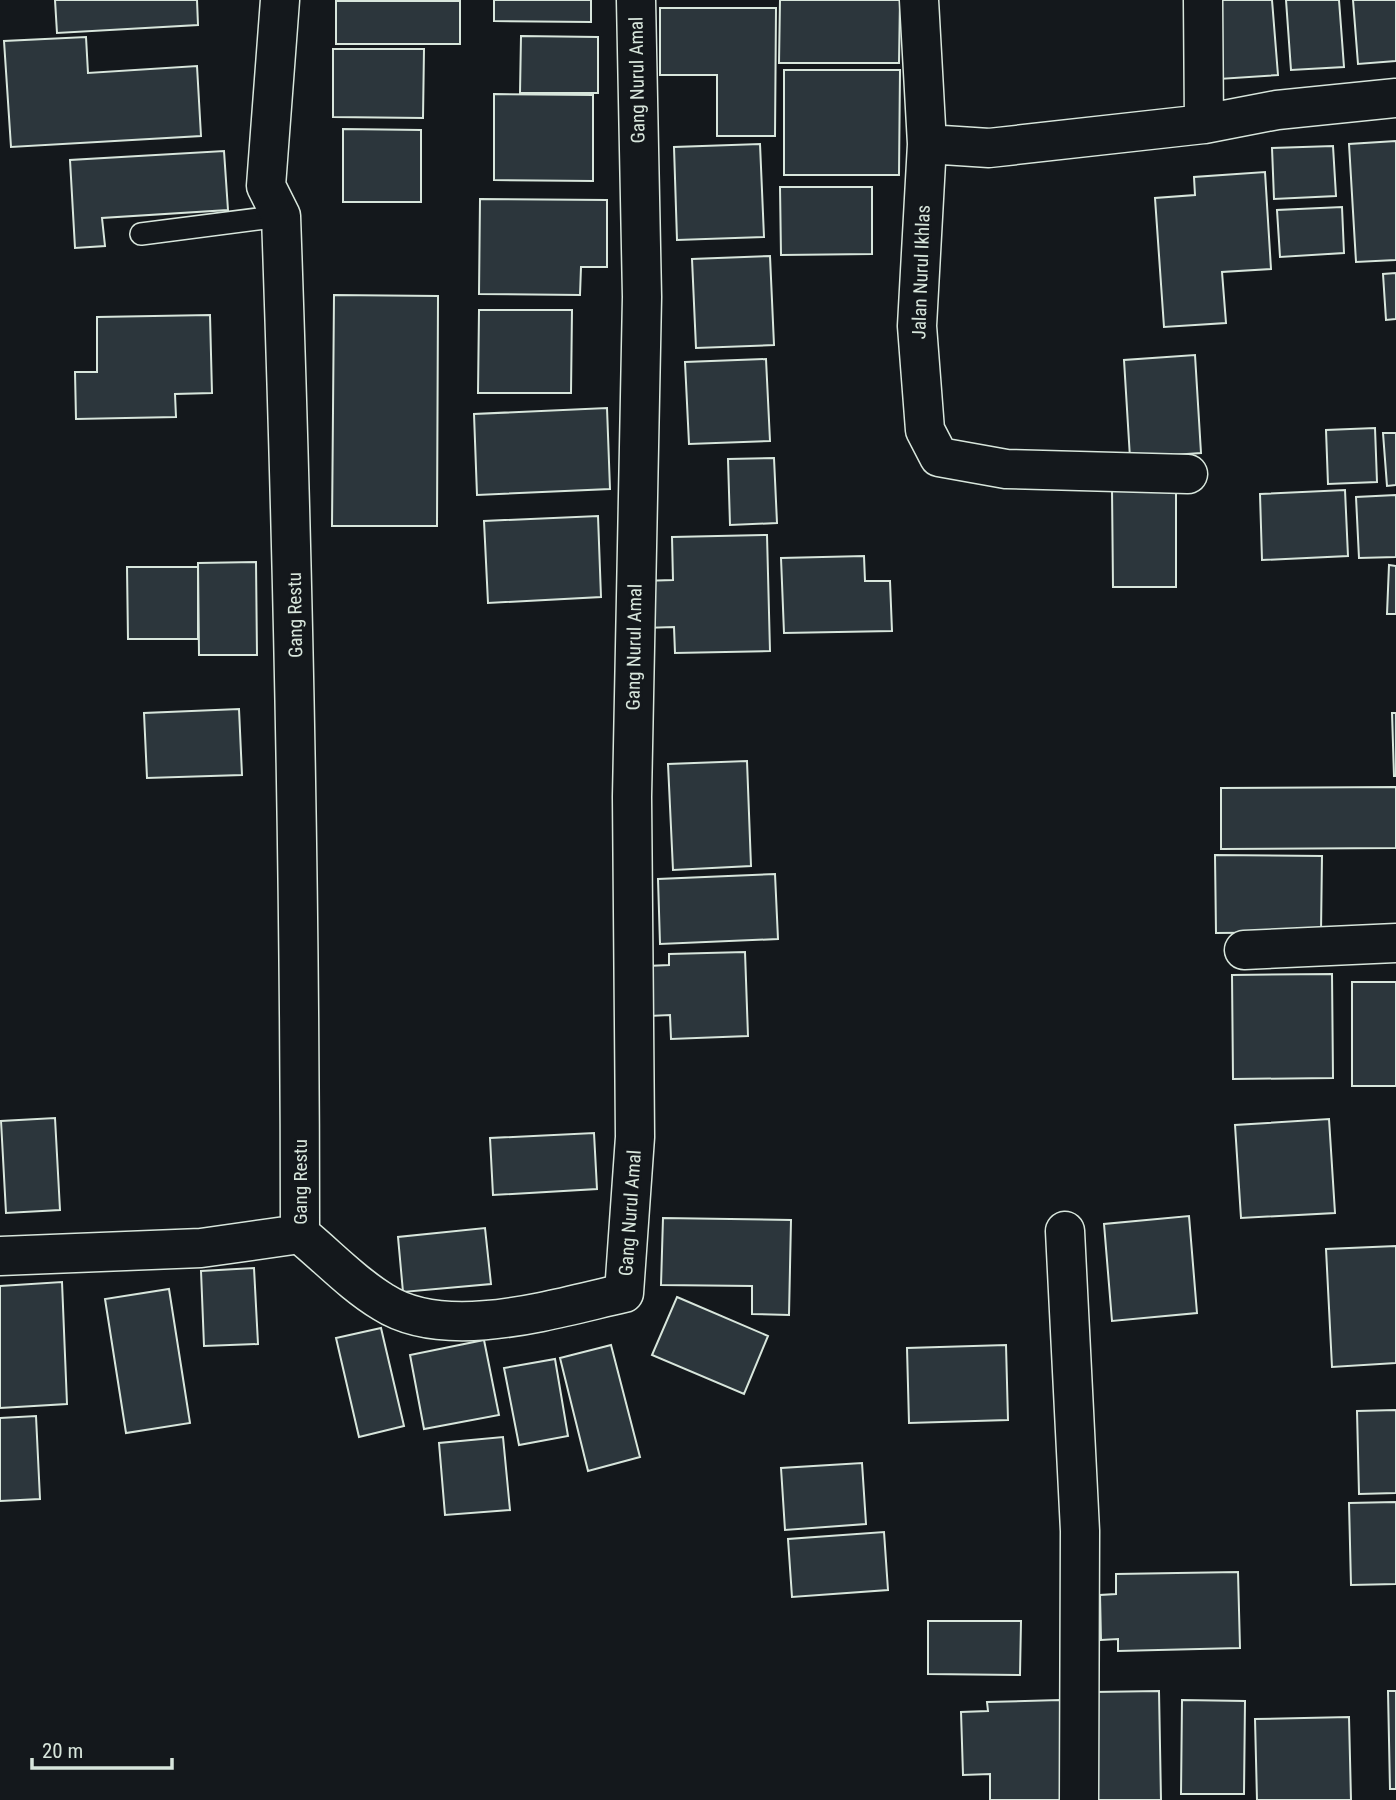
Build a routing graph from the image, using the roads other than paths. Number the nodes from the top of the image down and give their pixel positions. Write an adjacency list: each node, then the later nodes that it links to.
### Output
1 (280, 0): 8 (street, Gang Restu)
2 (636, 0): 14 (street, Gang Nurul Amal)
3 (919, 0): 7 (street, Jalan Nurul Ikhlas)
4 (1203, 0): 6 (street)
5 (1396, 99): 6 (street)
6 (1204, 124): 7 (street)
7 (927, 144): 10 (street, Jalan Nurul Ikhlas)
8 (281, 216): 9 (lane); 14 (street, Gang Restu)
9 (141, 234)
10 (1188, 474)
11 (1396, 943): 12 (street)
12 (1244, 950)
13 (1065, 1231): 16 (street)
14 (300, 1234): 15 (street)
15 (0, 1256)
16 (1079, 1800)

